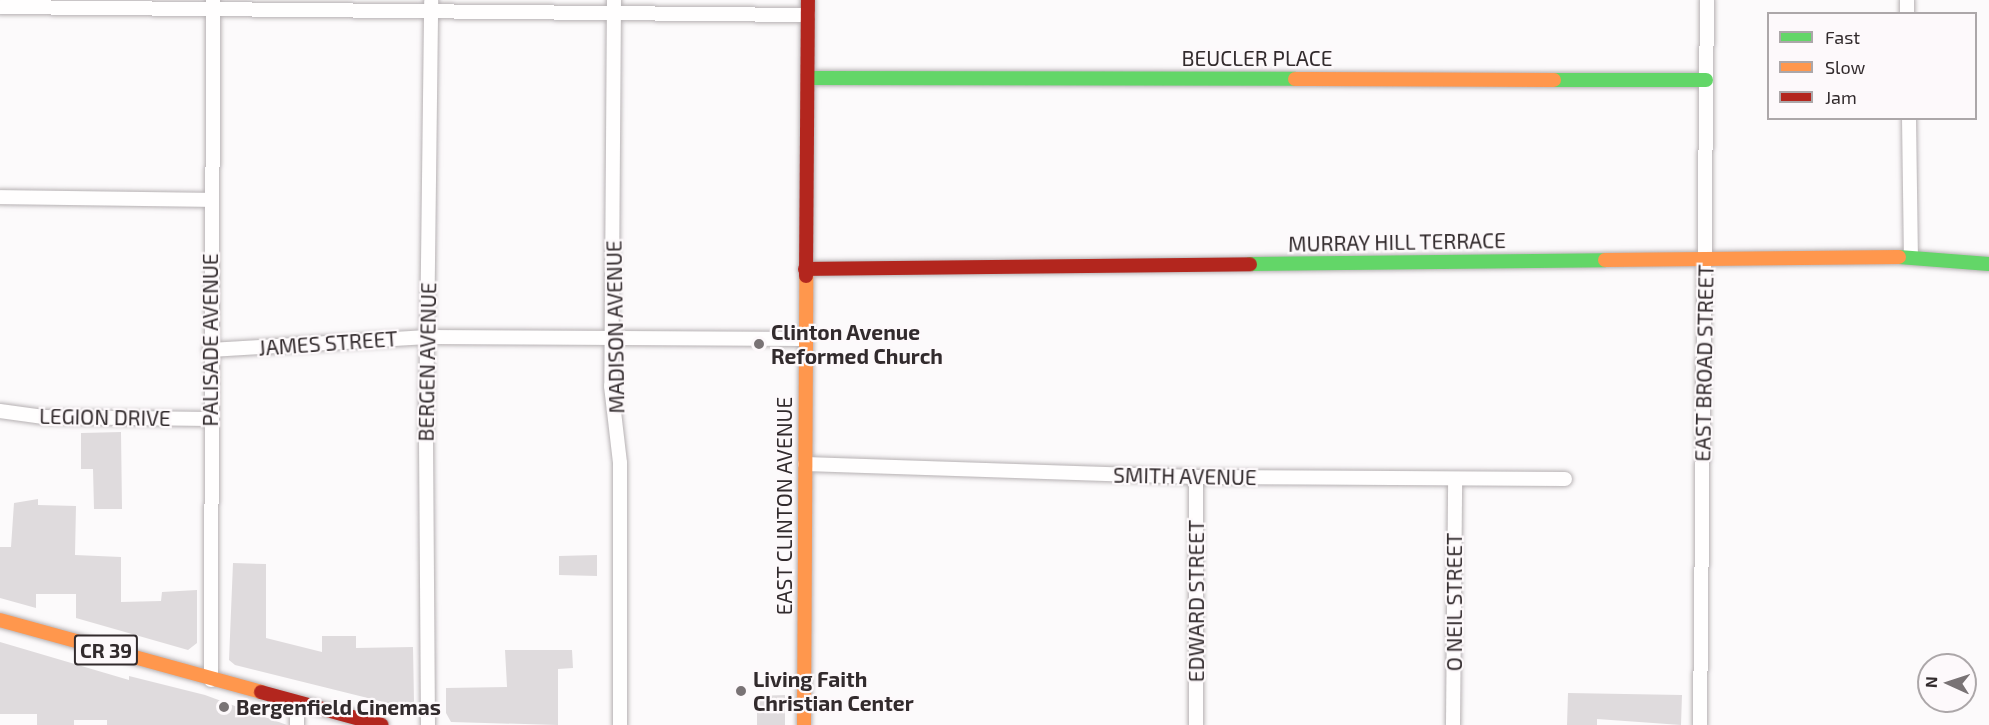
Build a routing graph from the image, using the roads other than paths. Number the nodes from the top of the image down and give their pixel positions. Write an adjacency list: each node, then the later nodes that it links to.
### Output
1 (808, 0): 7 (street, EAST CLINTON AVENUE)
2 (1707, 0): 9 (street, EAST BROAD STREET)
3 (213, 3): 4 (street); 6 (street); 12 (street, PALISADE AVENUE)
4 (431, 4): 5 (street); 17 (street, BERGEN AVENUE)
5 (614, 6): 7 (street); 18 (street, MADISON AVENUE)
6 (0, 7)
7 (808, 15): 8 (street, EAST CLINTON AVENUE)
8 (808, 78): 9 (street, BEUCLER PLACE); 16 (street, EAST CLINTON AVENUE)
9 (1706, 80): 14 (street, EAST BROAD STREET)
10 (1909, 120): 13 (street)
11 (0, 197): 12 (street)
12 (211, 200): 20 (street, PALISADE AVENUE)
13 (1911, 257): 14 (street, MURRAY HILL TERRACE); 15 (street, MURRAY HILL TERRACE)
14 (1705, 260): 16 (street, MURRAY HILL TERRACE); 37 (street, EAST BROAD STREET)
15 (1989, 264)
16 (805, 269): 19 (street, EAST CLINTON AVENUE)
17 (428, 337): 18 (street, JAMES STREET); 20 (street, JAMES STREET); 32 (street, BERGEN AVENUE)
18 (613, 338): 19 (street, JAMES STREET); 33 (street, MADISON AVENUE)
19 (806, 339): 23 (street, EAST CLINTON AVENUE)
20 (210, 350): 22 (street, PALISADE AVENUE)
21 (0, 411): 22 (street, LEGION DRIVE)
22 (210, 419): 28 (street, PALISADE AVENUE)
23 (805, 464): 24 (street, SMITH AVENUE); 34 (street, EAST CLINTON AVENUE)
24 (1196, 477): 25 (street, SMITH AVENUE); 35 (street, EDWARD STREET)
25 (1455, 479): 26 (street, SMITH AVENUE); 36 (street, O NEIL STREET)
26 (1565, 479)
27 (0, 620): 28 (street, CR 39)
28 (211, 680): 29 (street, CR 39)
29 (297, 703): 30 (street); 31 (street, CR 39)
30 (297, 725)
31 (382, 725)
32 (428, 725)
33 (620, 725)
34 (804, 725)
35 (1196, 725)
36 (1453, 725)
37 (1700, 725)

